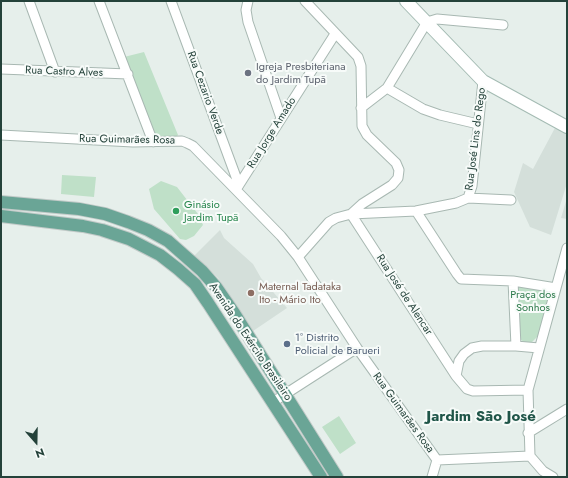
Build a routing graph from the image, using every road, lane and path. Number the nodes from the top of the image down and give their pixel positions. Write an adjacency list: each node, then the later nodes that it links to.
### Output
1 (29, 1): 11 (street)
2 (99, 1): 12 (street)
3 (171, 1): 21 (street, Rua Cezario Verde)
4 (248, 1): 16 (street)
5 (305, 1): 9 (street)
6 (406, 1): 7 (main road)
7 (426, 22): 8 (street); 13 (main road); 14 (street)
8 (503, 25)
9 (336, 34): 15 (street); 16 (street, Rua Jorge Amado)
10 (1, 69): 11 (street, Rua Castro Alves)
11 (55, 72): 12 (street, Rua Castro Alves)
12 (128, 74): 20 (street)
13 (483, 81): 17 (street, Rua José Lins do Rego); 18 (main road)
14 (387, 88): 15 (street); 17 (street)
15 (361, 108): 26 (street)
16 (281, 118): 21 (street, Rua Jorge Amado)
17 (478, 124): 22 (street, Rua José Lins do Rego)
18 (567, 128)
19 (1, 135): 20 (street, Rua Guimarães Rosa)
20 (153, 142): 21 (street, Rua Guimarães Rosa)
21 (237, 188): 29 (street, Rua Guimarães Rosa)
22 (468, 198): 23 (street); 25 (street, Rua José Lins do Rego)
23 (511, 200)
24 (1, 202): 37 (main road, Avenida do Exército Brasileiro)
25 (416, 211): 26 (street, Rua José Lins do Rego); 30 (street)
26 (351, 214): 29 (street); 35 (street, Rua José de Alencar)
27 (1, 216): 38 (main road, Avenida do Exército Brasileiro)
28 (567, 248): 31 (street)
29 (298, 257): 33 (street, Rua Guimarães Rosa)
30 (513, 281): 31 (street); 32 (street)
31 (556, 288): 34 (street)
32 (516, 346): 34 (street); 35 (street)
33 (357, 348): 37 (street); 42 (street, Rua Guimarães Rosa)
34 (539, 348): 36 (street)
35 (456, 376): 36 (street, Rua José de Alencar)
36 (528, 390): 40 (street)
37 (286, 394): 38 (street); 45 (main road, Avenida do Exército Brasileiro)
38 (273, 402): 44 (main road, Avenida do Exército Brasileiro)
39 (567, 409): 40 (street)
40 (528, 433): 41 (street)
41 (530, 456): 42 (street, Rua Guimarães Rosa); 46 (street)
42 (437, 460): 43 (street)
43 (431, 476)
44 (321, 477)
45 (337, 477)
46 (553, 477)

